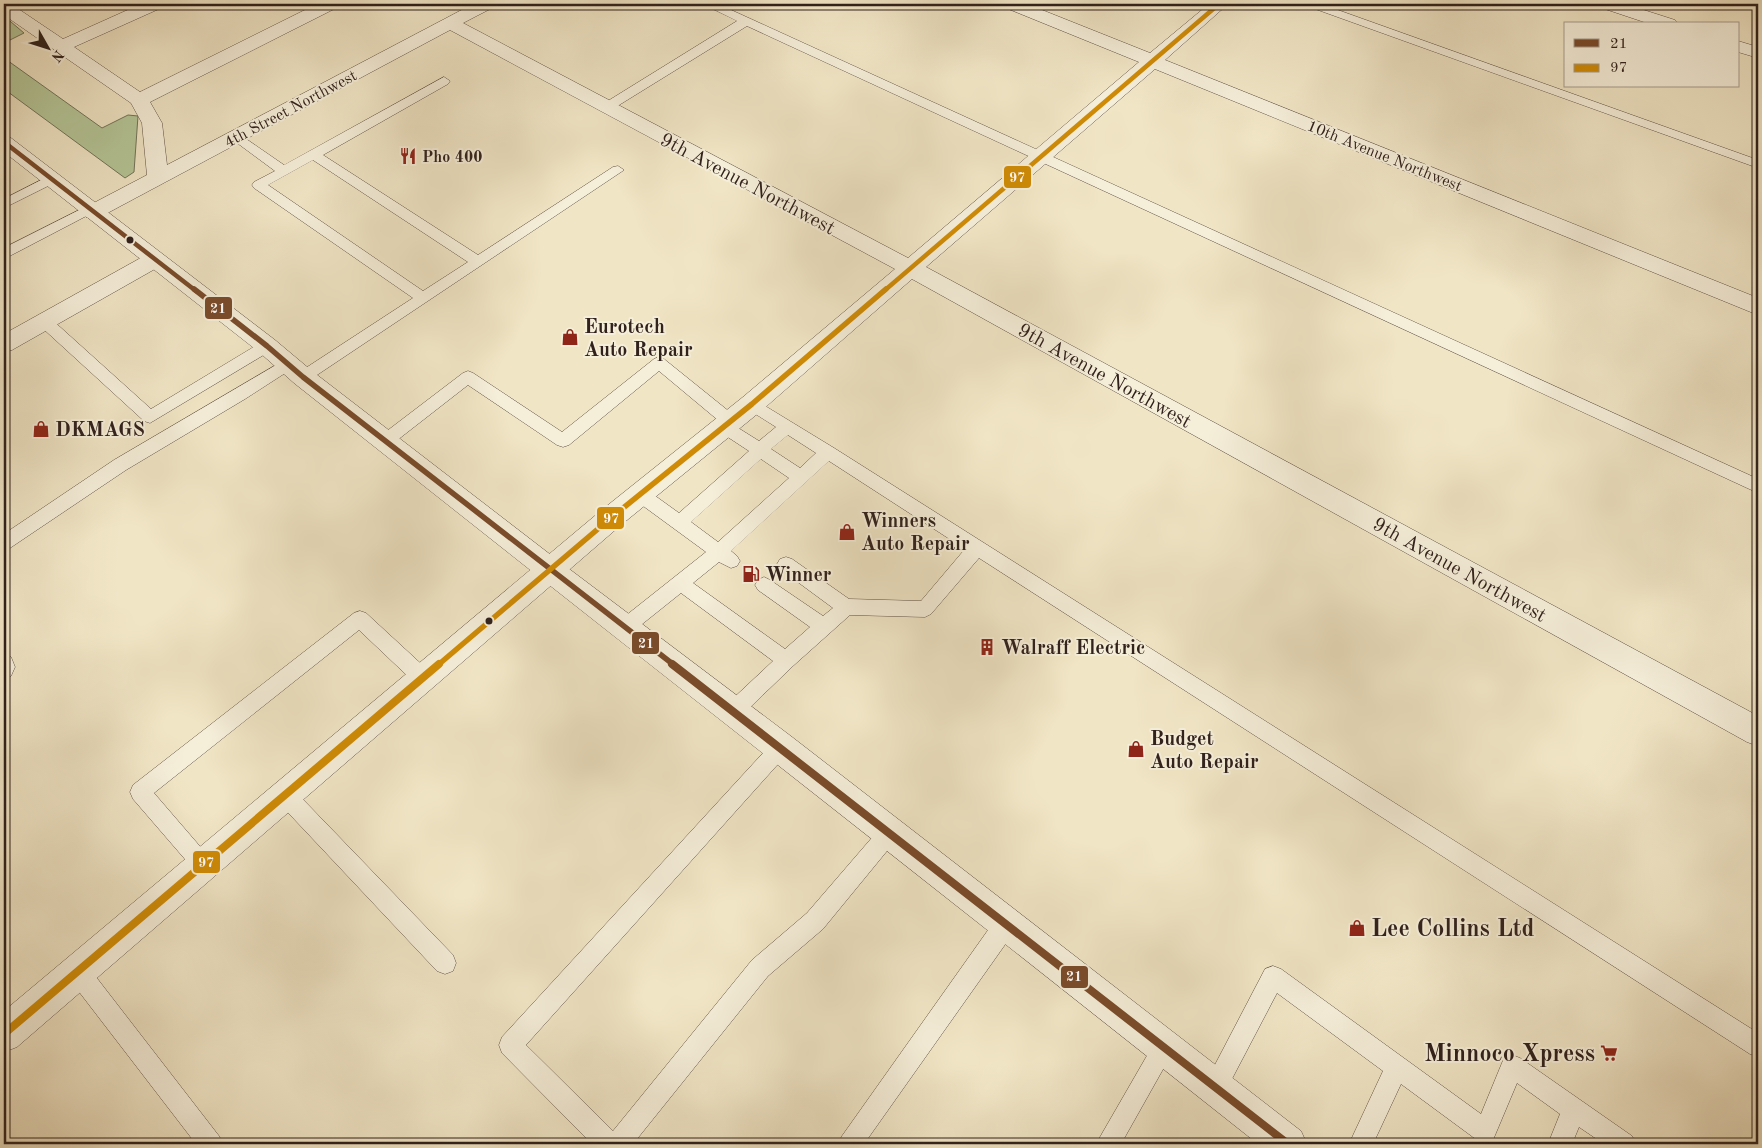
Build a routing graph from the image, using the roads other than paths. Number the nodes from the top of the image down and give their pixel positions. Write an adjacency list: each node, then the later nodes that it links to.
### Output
1 (155, 4): 13 (street)
2 (330, 4): 18 (street)
3 (486, 4): 12 (street, 4th Street Northwest)
4 (709, 4): 10 (lane)
5 (1012, 4): 16 (street, 10th Avenue Northwest)
6 (1219, 4): 16 (street)
7 (1311, 4): 24 (lane)
8 (1608, 4): 11 (street)
9 (4, 7): 13 (street)
10 (746, 21): 19 (lane); 23 (lane)
11 (1663, 22)
12 (449, 23): 19 (street, 9th Avenue Northwest); 20 (street, 4th Street Northwest)
13 (62, 46): 18 (street)
14 (1740, 47): 15 (street)
15 (1758, 53)
16 (1153, 61): 23 (street); 36 (street, 10th Avenue Northwest)
17 (444, 81): 22 (lane)
18 (139, 100): 27 (street)
19 (607, 108): 34 (street, 9th Avenue Northwest)
20 (235, 137): 26 (lane); 27 (street, 4th Street Northwest)
21 (4, 142): 28 (street)
22 (313, 154): 26 (lane); 33 (lane)
23 (1041, 156): 34 (street); 48 (lane)
24 (1758, 164)
25 (618, 170): 33 (lane)
26 (284, 171): 35 (lane)
27 (158, 178): 30 (street, 4th Street Northwest)
28 (52, 179): 29 (lane); 30 (street)
29 (4, 204)
30 (91, 211): 31 (lane); 32 (street)
31 (4, 254)
32 (154, 260): 37 (street); 39 (street)
33 (478, 262): 35 (lane)
34 (910, 268): 41 (street); 66 (street, 9th Avenue Northwest)
35 (423, 298): 40 (lane)
36 (1758, 307)
37 (44, 321): 38 (street); 39 (lane)
38 (4, 344)
39 (267, 346): 40 (street)
40 (296, 370): 44 (street); 51 (lane)
41 (752, 404): 42 (street); 43 (lane)
42 (727, 423): 44 (lane); 45 (lane); 49 (street)
43 (787, 426): 45 (lane); 46 (lane)
44 (385, 441): 55 (street)
45 (760, 450): 47 (lane); 50 (lane)
46 (828, 452): 47 (lane); 52 (lane)
47 (801, 477): 53 (lane)
48 (1758, 486)
49 (641, 495): 50 (lane); 55 (street)
50 (679, 523): 53 (lane)
51 (4, 543)
52 (977, 547): 58 (lane); 75 (lane)
53 (725, 557): 56 (lane)
54 (786, 564): 58 (lane)
55 (550, 570): 59 (street); 64 (street)
56 (679, 582): 59 (lane); 61 (lane)
57 (764, 586): 60 (lane)
58 (846, 607): 60 (lane)
59 (625, 627): 65 (street)
60 (824, 627): 61 (lane)
61 (786, 660): 65 (lane)
62 (4, 662): 63 (lane)
63 (4, 670)
64 (423, 678): 68 (street); 70 (lane)
65 (733, 711): 67 (street)
66 (1758, 732)
67 (782, 747): 69 (street); 82 (lane)
68 (286, 795): 70 (street); 72 (lane)
69 (889, 832): 71 (street); 83 (lane)
70 (203, 865): 73 (street)
71 (1006, 924): 76 (street); 84 (lane)
72 (445, 963)
73 (78, 972): 74 (street); 81 (lane)
74 (4, 1034)
75 (1758, 1046)
76 (1164, 1048): 78 (street); 85 (lane)
77 (1397, 1067): 78 (lane); 80 (lane); 87 (lane)
78 (1215, 1088): 86 (street)
79 (1574, 1109): 80 (lane); 88 (lane); 89 (lane)
80 (1482, 1138)
81 (210, 1144)
82 (609, 1144)
83 (618, 1144)
84 (850, 1144)
85 (1108, 1144)
86 (1288, 1144)
87 (1361, 1144)
88 (1560, 1144)
89 (1624, 1144)

